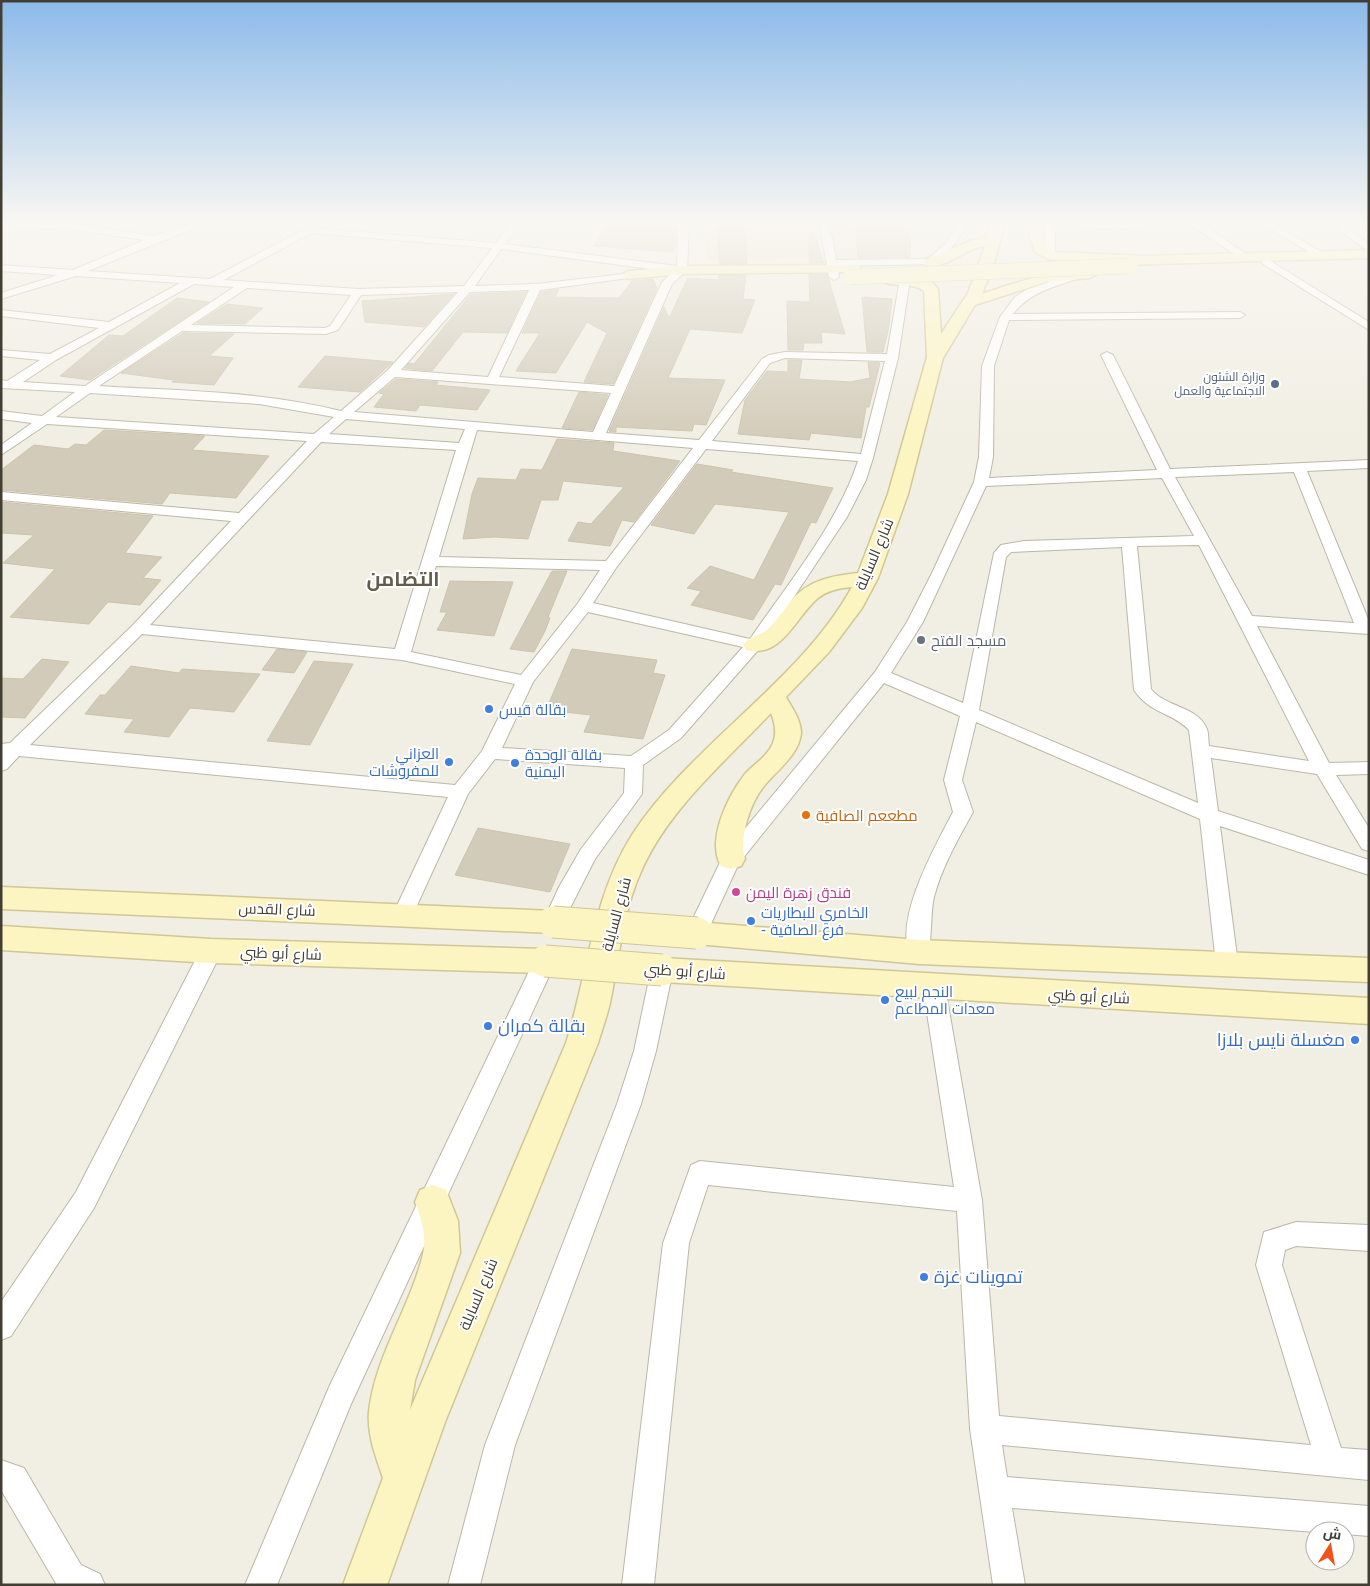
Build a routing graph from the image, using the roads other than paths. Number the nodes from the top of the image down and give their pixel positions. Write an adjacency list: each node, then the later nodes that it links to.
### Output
1 (165, 296): 17 (street)
2 (228, 296): 19 (street)
3 (355, 296): 19 (street)
4 (461, 296): 25 (street)
5 (532, 296): 26 (street)
6 (661, 296): 29 (street)
7 (902, 296): 23 (street)
8 (932, 296): 24 (main road)
9 (973, 296): 13 (main road, شارع السايلة)
10 (988, 296): 13 (main road)
11 (1024, 296): 16 (street)
12 (1320, 296): 18 (street)
13 (970, 302): 24 (main road, شارع السايلة)
14 (1, 313): 17 (street)
15 (1240, 315): 16 (street)
16 (1005, 316): 43 (street)
17 (112, 326): 22 (street)
18 (1369, 327)
19 (180, 328): 28 (street)
20 (1, 353): 22 (street)
21 (1107, 355): 42 (street)
22 (52, 358): 27 (street)
23 (892, 358): 36 (street); 39 (street)
24 (935, 358): 50 (main road, شارع السايلة)
25 (392, 374): 26 (street); 31 (street)
26 (492, 380): 29 (street)
27 (4, 386): 28 (street)
28 (86, 390): 31 (street); 32 (street)
29 (619, 390): 34 (street)
30 (1, 415): 32 (street)
31 (343, 415): 33 (street); 35 (street)
32 (43, 420): 35 (street); 38 (street)
33 (473, 425): 34 (street); 37 (street)
34 (598, 436): 36 (street)
35 (318, 437): 37 (street); 45 (street)
36 (701, 445): 39 (street); 49 (street)
37 (464, 447): 48 (street)
38 (1, 451)
39 (866, 458): 55 (street)
40 (1369, 464): 41 (street)
41 (1299, 467): 42 (street); 54 (street)
42 (1164, 474): 43 (street); 46 (street)
43 (981, 482): 57 (street)
44 (1, 496): 45 (street)
45 (242, 518): 53 (street)
46 (1204, 540): 47 (street); 52 (street)
47 (1129, 542): 60 (street); 62 (street)
48 (431, 561): 49 (street); 56 (street)
49 (610, 566): 51 (street)
50 (868, 578): 55 (main road); 59 (main road, شارع السايلة)
51 (584, 606): 55 (street); 58 (street)
52 (1248, 620): 54 (street); 67 (street)
53 (138, 629): 56 (street); 61 (street)
54 (1366, 629)
55 (754, 645): 64 (street)
56 (402, 655): 58 (street)
57 (881, 675): 60 (street); 71 (street)
58 (525, 682): 63 (street)
59 (773, 696): 71 (main road); 94 (main road, شارع السايلة)
60 (970, 712): 69 (street); 79 (street)
61 (8, 750): 65 (street); 68 (street)
62 (1202, 751): 67 (street); 69 (street)
63 (490, 753): 64 (street); 68 (street)
64 (634, 762): 75 (street)
65 (1, 766)
66 (1369, 768): 67 (street)
67 (1323, 769): 70 (street)
68 (460, 792): 74 (street)
69 (1208, 815): 72 (street); 81 (street)
70 (1369, 844)
71 (732, 859): 76 (street)
72 (1369, 868)
73 (1, 898): 74 (main road, شارع القدس)
74 (403, 914): 75 (main road, شارع القدس)
75 (553, 922): 76 (main road, bridge)
76 (696, 933): 79 (main road)
77 (1, 938): 78 (main road, شارع أبو ظبي)
78 (211, 951): 80 (main road, شارع أبو ظبي); 89 (street)
79 (919, 952): 81 (main road); 84 (main road)
80 (545, 961): 82 (main road, شارع أبو ظبي, bridge); 87 (street)
81 (1227, 964): 83 (main road)
82 (662, 970): 84 (main road, شارع أبو ظبي); 100 (street)
83 (1369, 970)
84 (934, 987): 85 (main road, شارع أبو ظبي); 86 (street)
85 (1369, 1011)
86 (970, 1200): 90 (street); 101 (street)
87 (432, 1202): 94 (main road); 98 (street)
88 (1369, 1238): 91 (street)
89 (1, 1326)
90 (985, 1429): 91 (street); 95 (street)
91 (1331, 1461): 92 (street)
92 (1369, 1465)
93 (1, 1475): 97 (street)
94 (404, 1477): 99 (main road, شارع السايلة)
95 (994, 1491): 96 (street); 102 (street)
96 (1369, 1521)
97 (89, 1585)
98 (261, 1585)
99 (365, 1585)
100 (464, 1585)
101 (638, 1585)
102 (1009, 1585)

